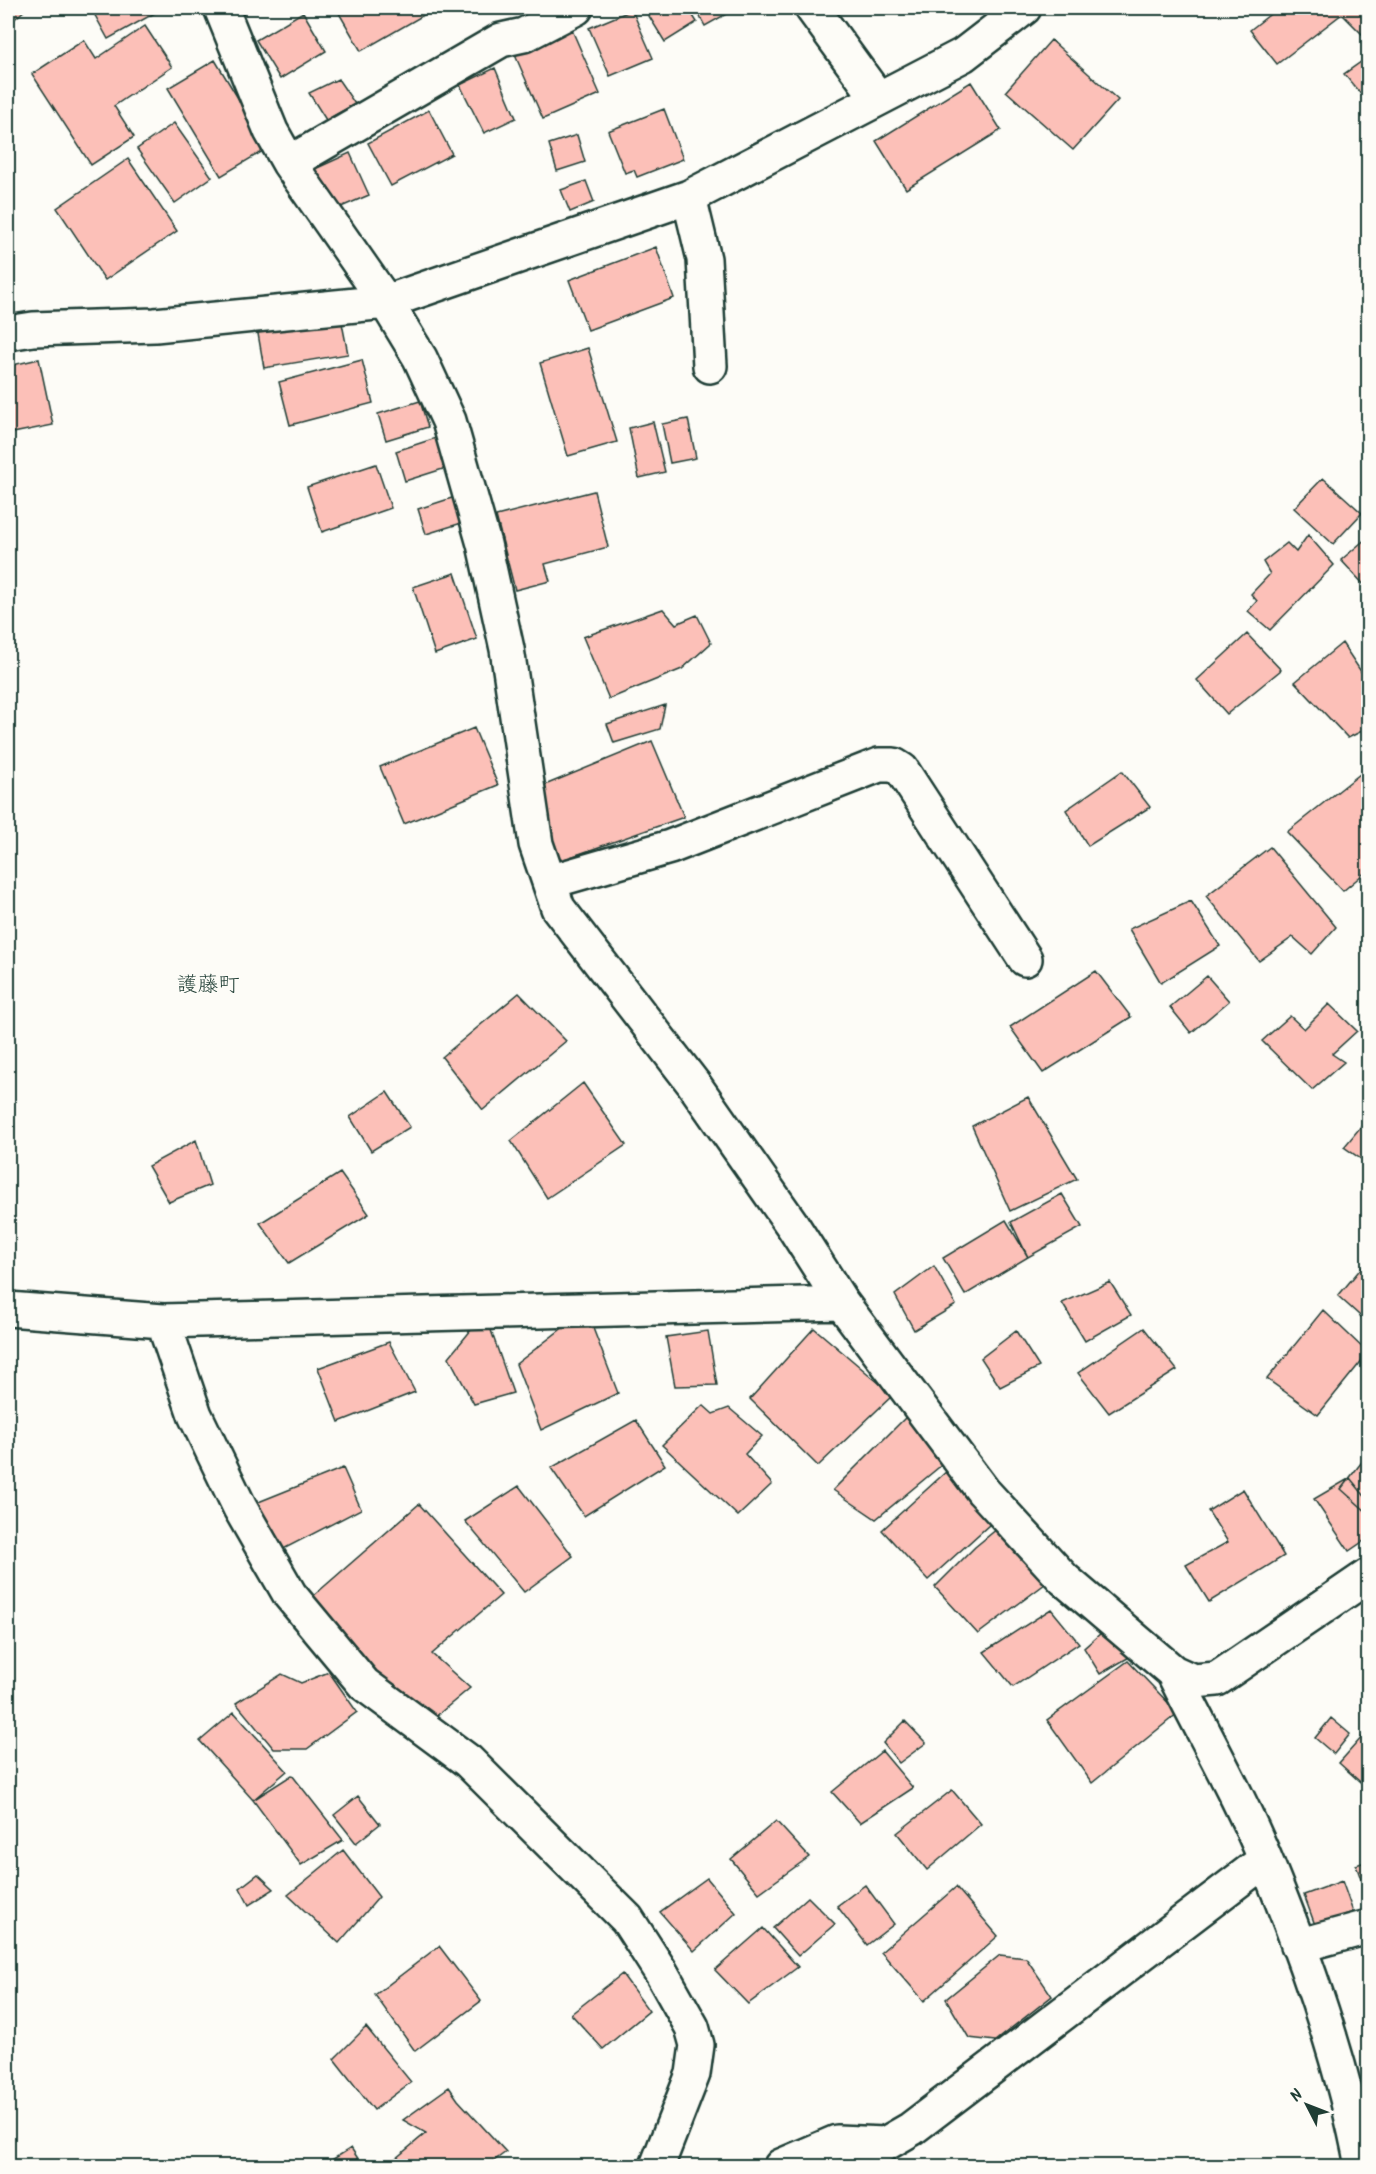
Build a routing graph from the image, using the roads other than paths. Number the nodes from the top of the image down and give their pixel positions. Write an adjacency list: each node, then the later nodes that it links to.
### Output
1 (222, 8): 6 (street)
2 (576, 8): 6 (street)
3 (812, 8): 5 (street)
4 (1024, 8): 5 (street)
5 (877, 97): 7 (street)
6 (289, 163): 8 (street)
7 (689, 197): 8 (street); 10 (street)
8 (386, 302): 9 (street); 11 (street)
9 (8, 333)
10 (710, 366)
11 (549, 882): 12 (street); 13 (street)
12 (1025, 959)
13 (842, 1303): 15 (street); 17 (street)
14 (8, 1309): 15 (street)
15 (163, 1322): 21 (street)
16 (1366, 1581): 17 (street)
17 (1173, 1672): 18 (street)
18 (1266, 1860): 20 (street); 22 (street)
19 (1368, 1927): 20 (street)
20 (1298, 1946): 23 (street)
21 (657, 2166)
22 (781, 2166)
23 (1362, 2166)

